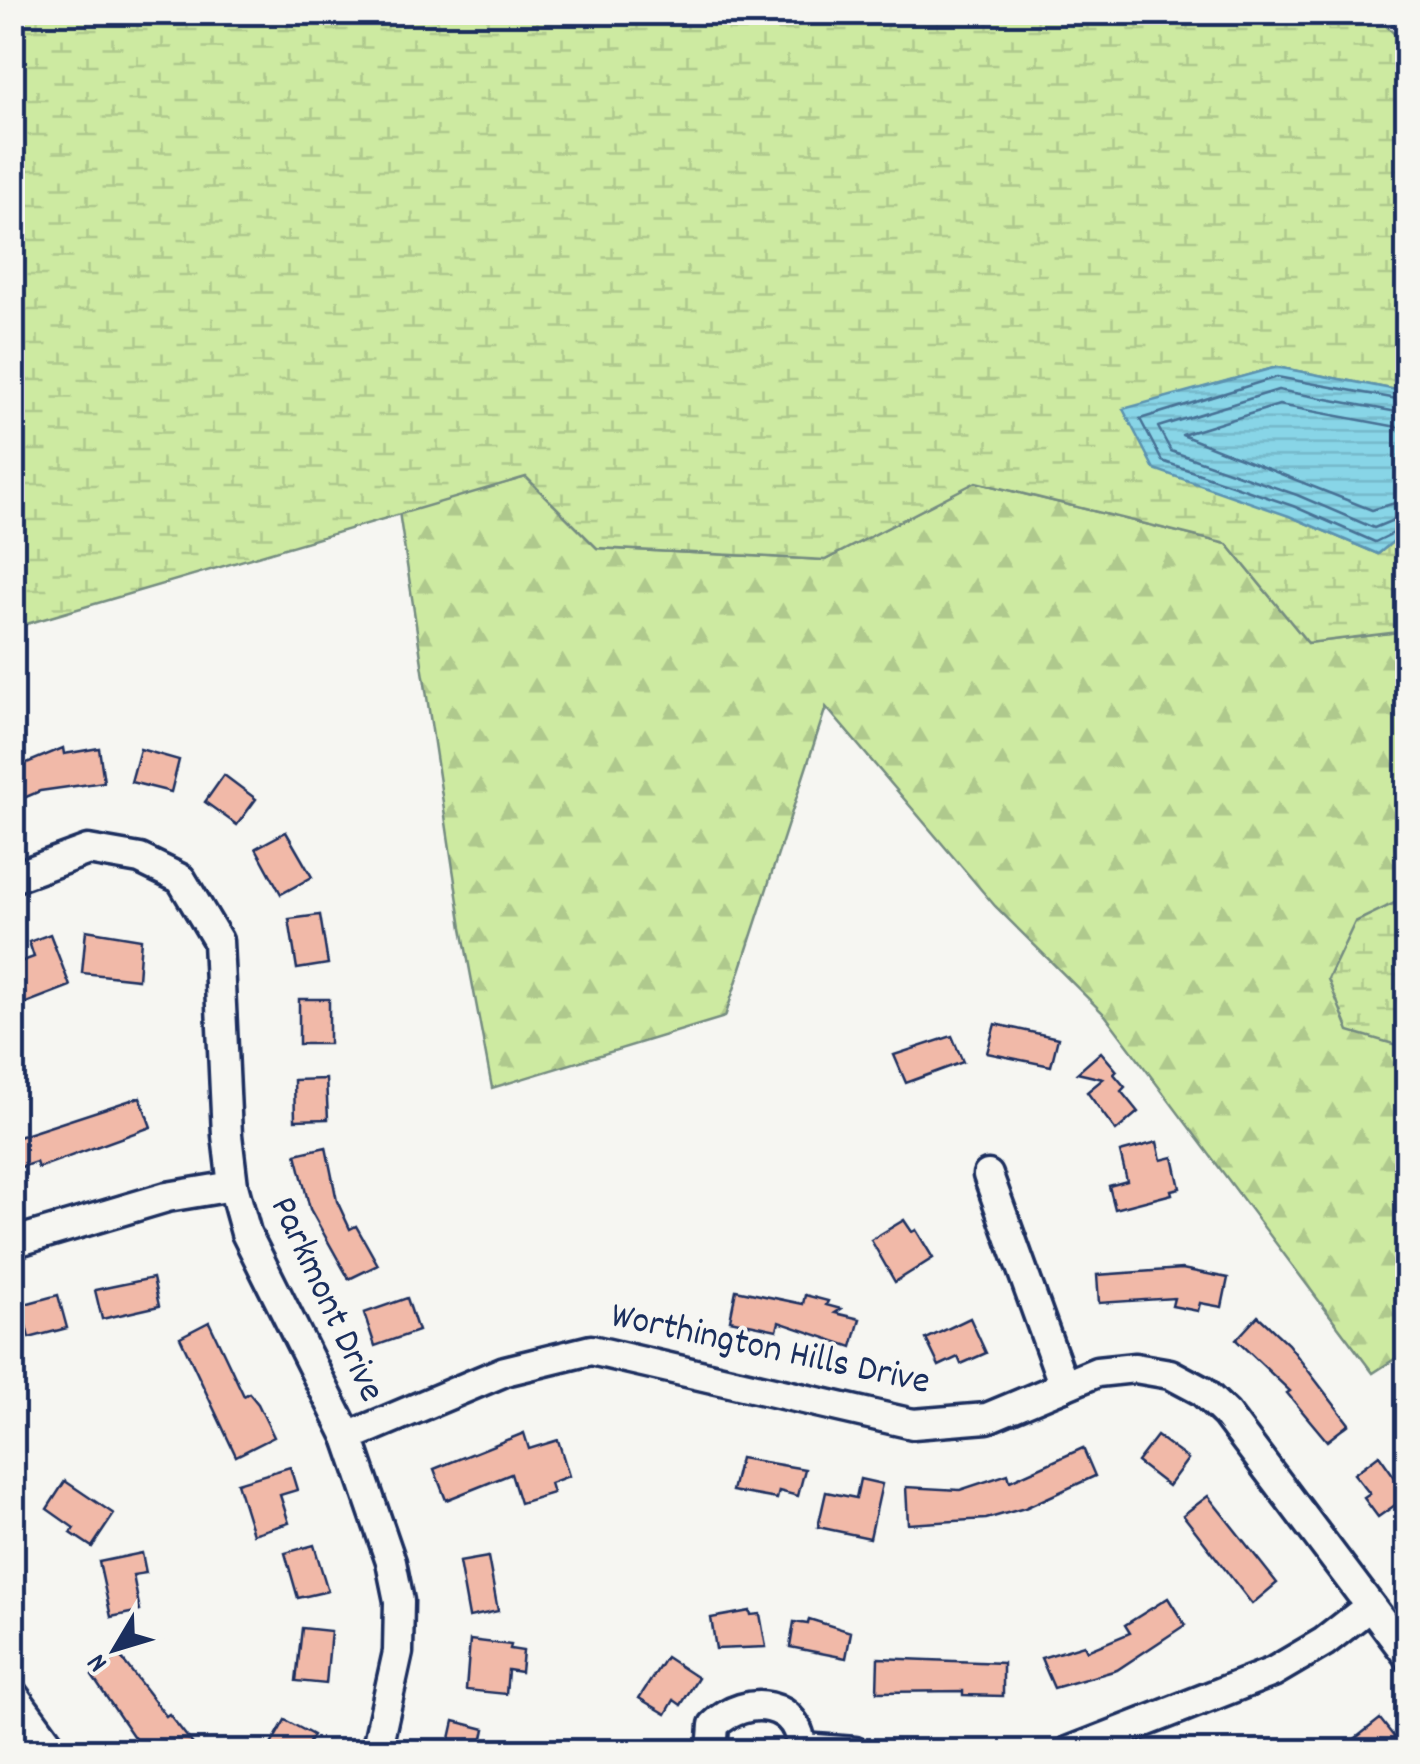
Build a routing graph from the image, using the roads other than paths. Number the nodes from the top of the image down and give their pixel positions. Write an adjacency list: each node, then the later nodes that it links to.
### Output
1 (12, 878): 3 (street, Parkmont Drive)
2 (988, 1175): 5 (street)
3 (233, 1186): 4 (street); 6 (street, Parkmont Drive)
4 (12, 1243)
5 (1064, 1386): 6 (street, Worthington Hills Drive); 7 (street, Worthington Hills Drive)
6 (348, 1437): 12 (street, Parkmont Drive)
7 (1370, 1606): 8 (street, Worthington Hills Drive); 15 (street)
8 (1408, 1656)
9 (12, 1692): 11 (street)
10 (802, 1750): 13 (street); 14 (street)
11 (54, 1752)
12 (376, 1752)
13 (712, 1752)
14 (855, 1752)
15 (1068, 1752)

